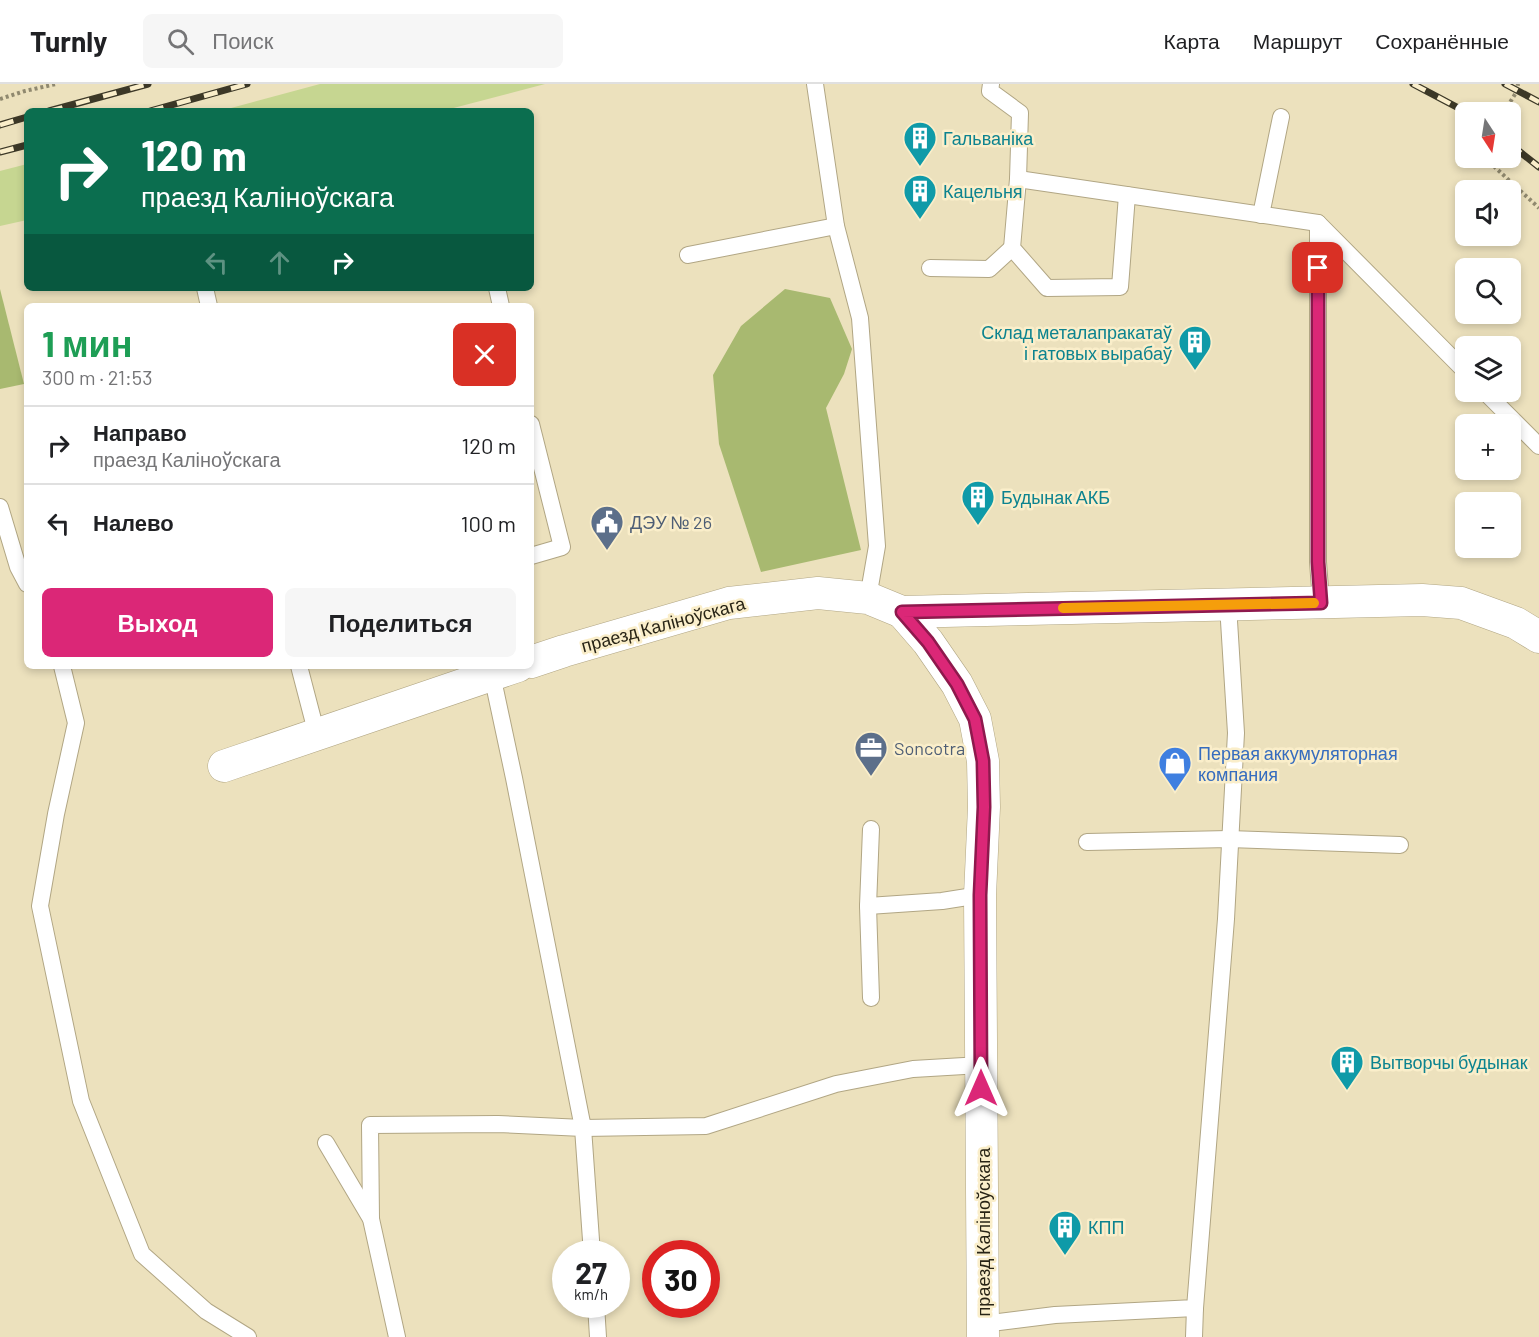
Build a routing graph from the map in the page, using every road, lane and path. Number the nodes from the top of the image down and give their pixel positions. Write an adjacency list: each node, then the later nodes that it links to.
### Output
1 (56, 84): 5 (path)
2 (815, 84): 14 (lane)
3 (991, 84): 9 (lane)
4 (1518, 84): 6 (path)
5 (0, 99)
6 (1510, 102)
7 (1281, 117): 12 (lane)
8 (1496, 168): 11 (path)
9 (1018, 179): 10 (lane); 15 (lane)
10 (1127, 195): 12 (lane); 15 (lane)
11 (1539, 208)
12 (1261, 215): 13 (lane)
13 (1318, 223): 18 (lane); 26 (lane)
14 (836, 226): 16 (lane); 25 (lane)
15 (1012, 248): 17 (lane)
16 (688, 255)
17 (930, 268)
18 (1455, 361)
19 (1495, 402): 21 (lane)
20 (534, 435): 23 (lane)
21 (1539, 446)
22 (0, 507): 24 (lane)
23 (534, 555)
24 (24, 578)
25 (868, 598): 28 (street, праезд Каліноўскага); 30 (street, праезд Каліноўскага)
26 (1321, 603): 27 (street, праезд Каліноўскага); 29 (street, праезд Каліноўскага)
27 (1228, 605): 28 (street, праезд Каліноўскага); 37 (lane)
28 (902, 612): 40 (street, праезд Каліноўскага)
29 (1539, 637)
30 (534, 661)
31 (63, 669): 51 (lane)
32 (300, 669): 34 (lane)
33 (505, 670): 34 (street); 44 (lane)
34 (317, 735): 35 (street)
35 (224, 766)
36 (871, 829): 41 (lane)
37 (1229, 839): 38 (lane); 39 (lane); 48 (lane)
38 (1087, 842)
39 (1400, 845)
40 (980, 895): 41 (lane); 43 (street, праезд Каліноўскага)
41 (868, 906): 42 (lane)
42 (871, 998)
43 (981, 1065): 44 (lane); 50 (street, праезд Каліноўскага)
44 (583, 1128): 46 (lane); 47 (lane)
45 (326, 1143): 46 (lane)
46 (371, 1219): 52 (lane)
47 (591, 1240)
48 (1196, 1308): 50 (lane); 54 (lane)
49 (597, 1318): 53 (lane)
50 (983, 1330)
51 (248, 1337)
52 (397, 1337)
53 (598, 1337)
54 (1194, 1337)

